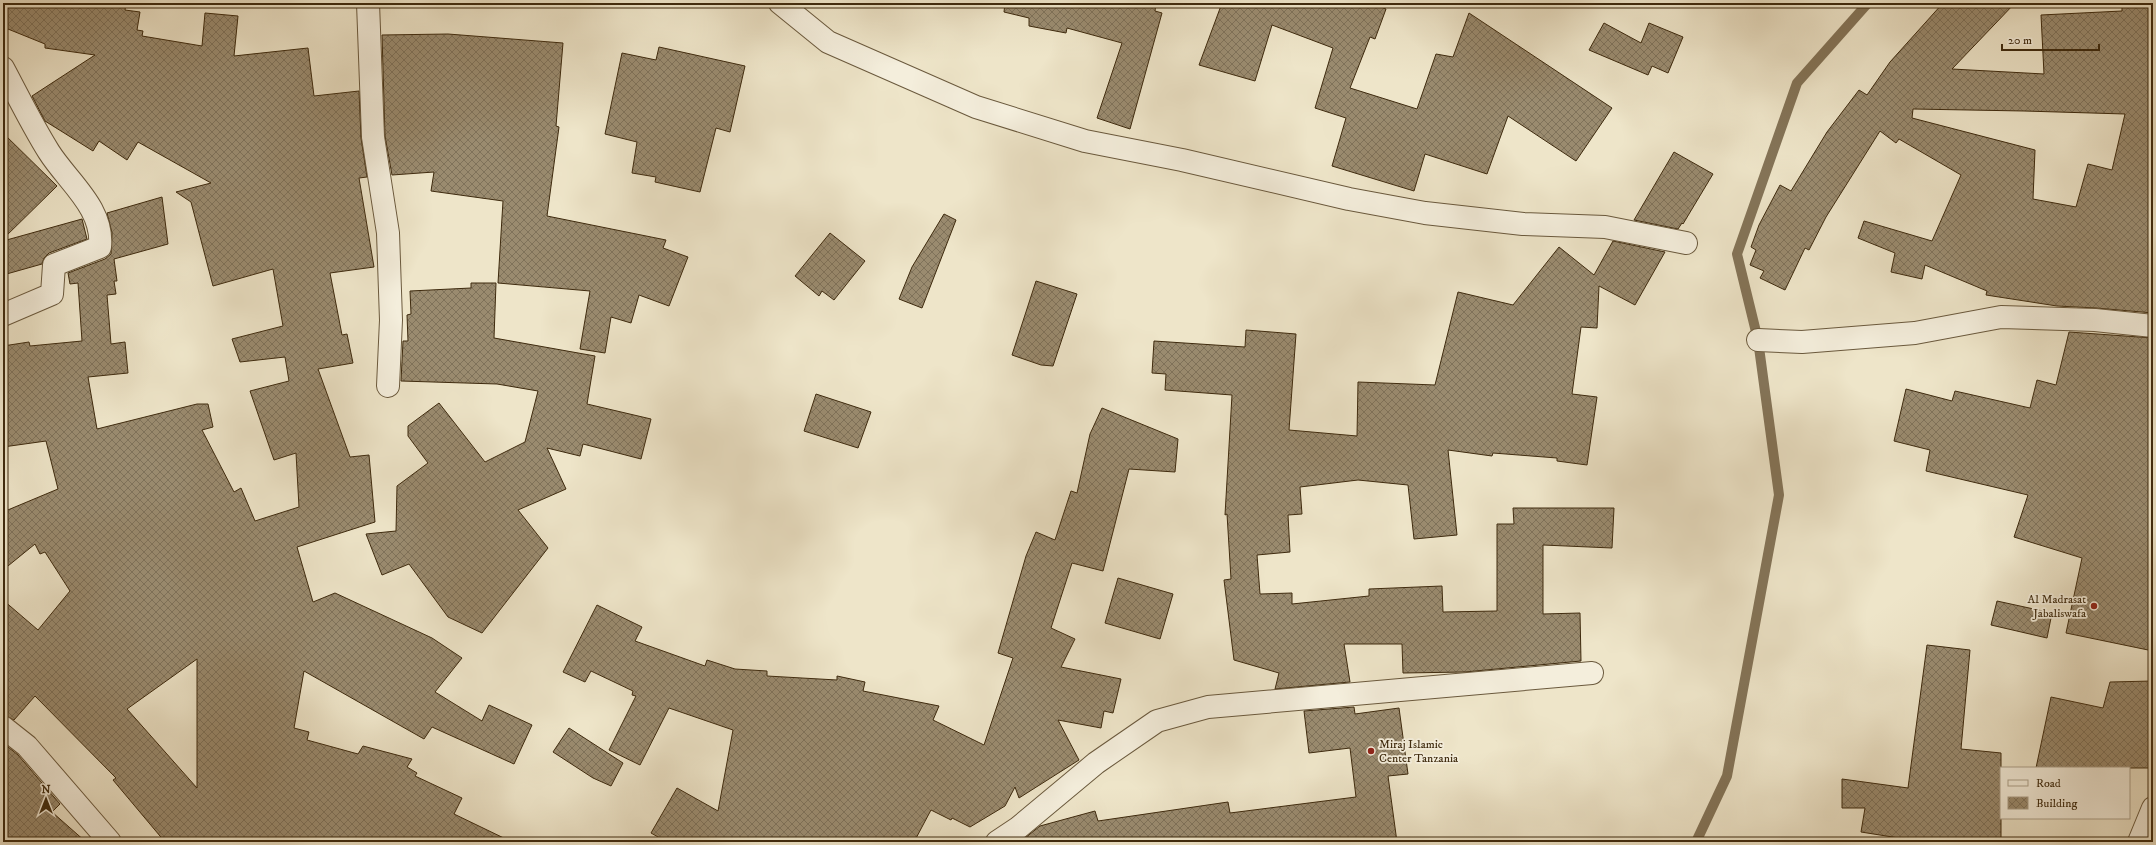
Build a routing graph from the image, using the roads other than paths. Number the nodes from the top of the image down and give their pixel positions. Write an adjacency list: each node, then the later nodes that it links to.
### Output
1 (368, 3): 8 (street)
2 (780, 3): 4 (street)
3 (3, 68): 5 (street)
4 (1686, 243)
5 (3, 315)
6 (2153, 326): 7 (street)
7 (1758, 340)
8 (388, 386)
9 (1592, 673): 13 (street)
10 (3, 727): 12 (street)
11 (2153, 808): 14 (street)
12 (110, 842)
13 (997, 842)
14 (2139, 842)

